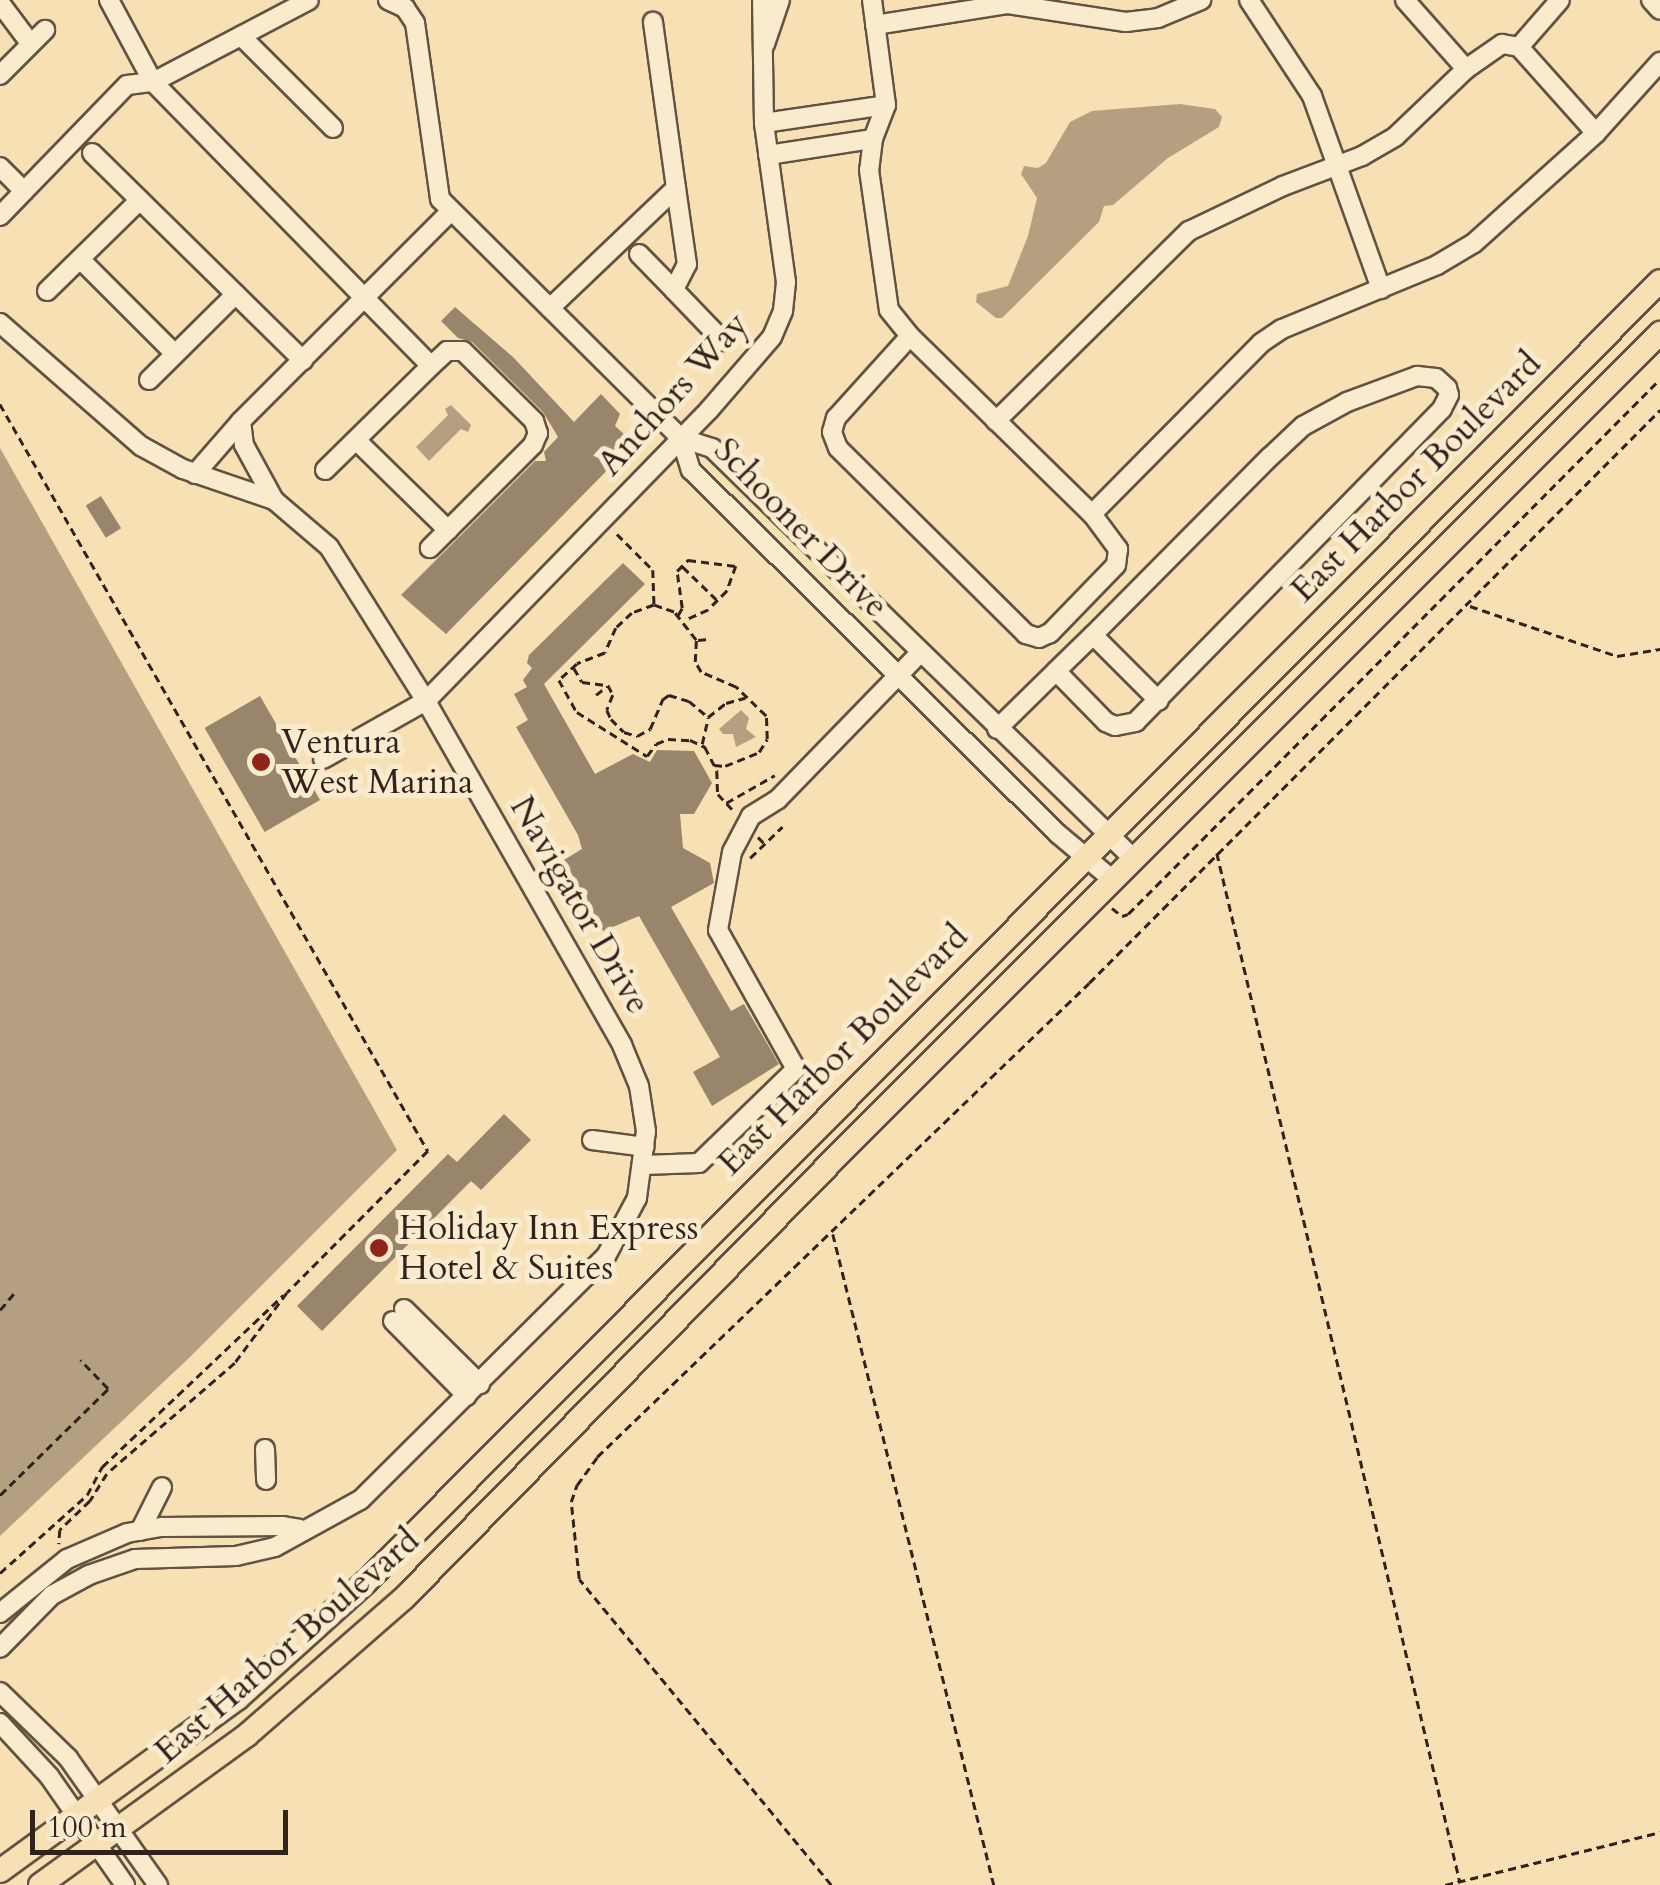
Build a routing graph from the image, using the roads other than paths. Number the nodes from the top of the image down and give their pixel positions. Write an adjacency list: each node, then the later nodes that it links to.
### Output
1 (109, 0): 25 (street)
2 (309, 0): 19 (street)
3 (388, 0): 38 (street)
4 (762, 0): 21 (street)
5 (770, 0): 17 (street)
6 (780, 0): 17 (street, Anchors Way)
7 (872, 0): 18 (street)
8 (1200, 0): 14 (street)
9 (1249, 0): 33 (street)
10 (1406, 0): 23 (street)
11 (1560, 0): 20 (street)
12 (1651, 0): 15 (street)
13 (0, 2): 24 (street)
14 (1008, 2): 18 (street)
15 (1660, 10)
16 (653, 22): 35 (street)
17 (775, 22): 21 (street, Anchors Way)
18 (875, 26): 26 (street)
19 (241, 36): 25 (street); 28 (street)
20 (1518, 47): 23 (street); 29 (street)
21 (762, 48): 27 (street, Anchors Way)
22 (1660, 62): 29 (street)
23 (1466, 69): 33 (street)
24 (0, 74)
25 (153, 82): 36 (street); 47 (street)
26 (886, 106): 27 (street); 30 (street)
27 (764, 123): 32 (street, Anchors Way)
28 (333, 128)
29 (1596, 132): 43 (street)
30 (873, 139): 32 (street); 51 (street)
31 (92, 153): 37 (street)
32 (768, 156): 59 (street, Anchors Way)
33 (1336, 166): 43 (street); 58 (street)
34 (0, 167): 36 (street)
35 (676, 188): 44 (street); 48 (street)
36 (24, 191): 39 (street)
37 (140, 200): 41 (street); 46 (street)
38 (452, 211): 47 (street); 48 (street)
39 (0, 216)
40 (639, 254): 44 (street)
41 (80, 258): 45 (street); 53 (street)
42 (1660, 282): 75 (main road, East Harbor Boulevard)
43 (1381, 288): 64 (street)
44 (674, 290): 52 (street)
45 (47, 291)
46 (236, 294): 53 (street); 54 (street)
47 (366, 298): 54 (street); 55 (street)
48 (550, 308): 59 (street)
49 (0, 323): 62 (street, Navigator Drive)
50 (1660, 333): 77 (main road, East Harbor Boulevard)
51 (910, 336): 58 (street); 64 (street)
52 (724, 341)
53 (176, 354): 56 (street)
54 (303, 360): 57 (street)
55 (431, 366): 60 (street); 65 (street)
56 (149, 380)
57 (242, 421): 62 (street); 63 (street)
58 (996, 421): 64 (street)
59 (681, 438): 68 (street, Schooner Drive); 70 (street, Schooner Drive); 71 (street, Anchors Way)
60 (356, 440): 61 (street); 65 (street)
61 (326, 470)
62 (195, 474): 63 (street, Navigator Drive)
63 (274, 500): 71 (street, Navigator Drive)
64 (1092, 514)
65 (448, 530): 66 (street)
66 (430, 548)
67 (1094, 636): 69 (street); 72 (street); 72 (street)
68 (920, 654): 70 (street); 73 (street, Schooner Drive)
69 (1056, 671): 72 (street); 73 (street)
70 (899, 676): 76 (street, Schooner Drive); 80 (street)
71 (426, 701): 74 (street, Anchors Way); 80 (street, Navigator Drive)
72 (1158, 701)
73 (998, 729): 75 (street, Schooner Drive)
74 (324, 760)
75 (1108, 834): 76 (main road, East Harbor Boulevard); 77 (street, Schooner Drive)
76 (1088, 856): 78 (street, Schooner Drive); 92 (main road, East Harbor Boulevard)
77 (1135, 860): 78 (main road, East Harbor Boulevard)
78 (1114, 881): 94 (main road, East Harbor Boulevard)
79 (592, 1140): 80 (street)
80 (645, 1156): 82 (street, Navigator Drive)
81 (399, 1315): 82 (street)
82 (473, 1390): 87 (street, Navigator Drive)
83 (265, 1449): 84 (street)
84 (266, 1480)
85 (162, 1488): 86 (street)
86 (140, 1530): 87 (street); 88 (street)
87 (300, 1530): 89 (street, Navigator Drive)
88 (0, 1614)
89 (0, 1648)
90 (0, 1692): 92 (street)
91 (0, 1722): 93 (street)
92 (101, 1802): 93 (main road, East Harbor Boulevard); 94 (street)
93 (78, 1818): 95 (street); 96 (main road, East Harbor Boulevard)
94 (121, 1830): 95 (main road, East Harbor Boulevard); 99 (street)
95 (98, 1845): 97 (main road, East Harbor Boulevard); 98 (street)
96 (0, 1871)
97 (40, 1885)
98 (125, 1885)
99 (158, 1885)

